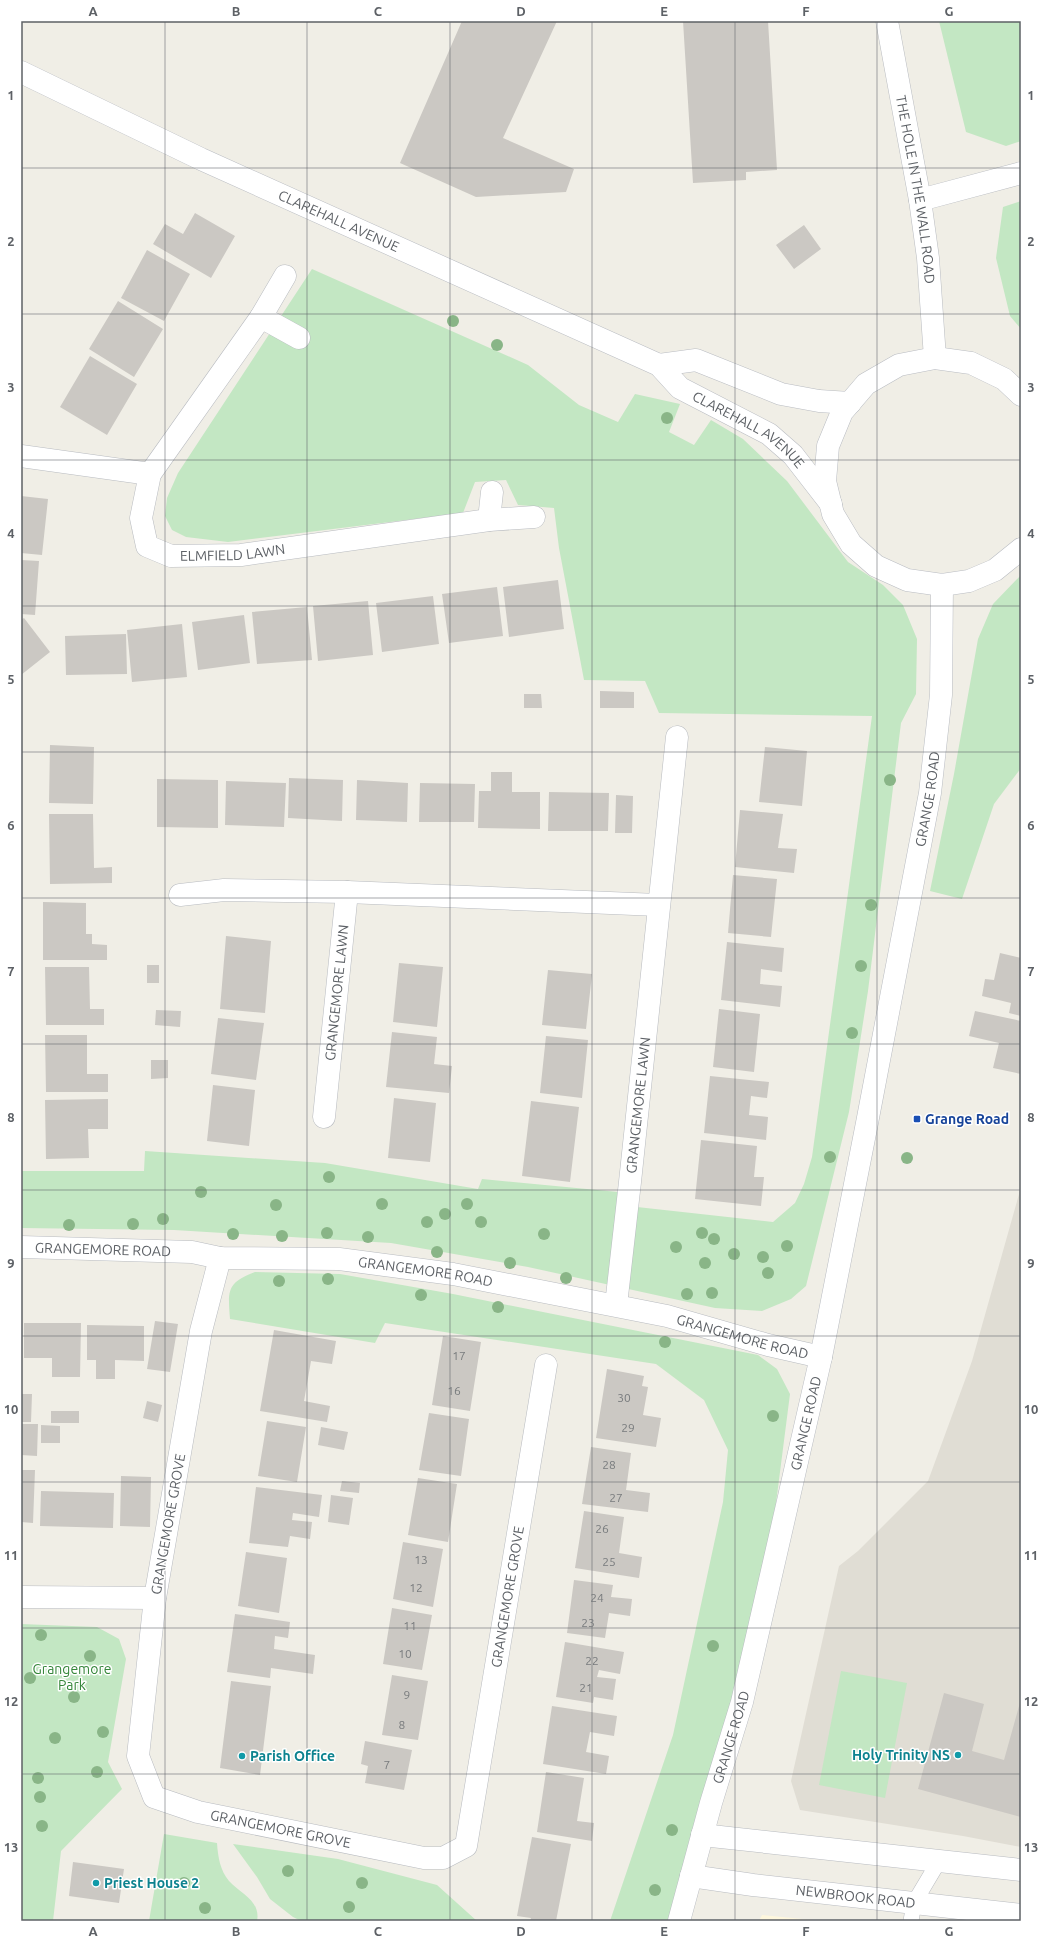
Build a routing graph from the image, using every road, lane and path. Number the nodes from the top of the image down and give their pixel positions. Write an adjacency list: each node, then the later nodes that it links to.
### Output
1 (887, 21): 4 (street, THE HOLE IN THE WALL ROAD)
2 (21, 72): 9 (street, CLAREHALL AVENUE)
3 (1021, 173): 4 (street)
4 (920, 200): 8 (street, THE HOLE IN THE WALL ROAD)
5 (284, 276): 6 (street, ELMFIELD LAWN)
6 (260, 317): 7 (street); 13 (street, ELMFIELD LAWN)
7 (300, 338)
8 (935, 358): 10 (street); 11 (street)
9 (659, 364): 11 (street); 15 (street, CLAREHALL AVENUE)
10 (1021, 395)
11 (850, 402): 15 (street)
12 (21, 456): 13 (street)
13 (150, 474): 17 (street, ELMFIELD LAWN)
14 (492, 492): 17 (street)
15 (830, 504): 19 (street)
16 (534, 517): 17 (street, ELMFIELD LAWN)
17 (489, 520)
18 (1021, 549): 19 (street)
19 (942, 585): 28 (street, GRANGE ROAD)
20 (677, 737): 23 (street, GRANGEMORE LAWN)
21 (347, 892): 22 (street); 23 (street); 24 (street, GRANGEMORE LAWN)
22 (180, 895)
23 (658, 905): 27 (street, GRANGEMORE LAWN)
24 (324, 1117)
25 (21, 1247): 26 (street, GRANGEMORE ROAD)
26 (220, 1258): 27 (street, GRANGEMORE ROAD); 31 (street, GRANGEMORE GROVE)
27 (616, 1306): 28 (street, GRANGEMORE ROAD)
28 (821, 1357): 32 (street, GRANGE ROAD)
29 (546, 1365): 31 (street, GRANGEMORE GROVE)
30 (21, 1597): 31 (street)
31 (155, 1598)
32 (702, 1834): 33 (street); 35 (street, GRANGE ROAD)
33 (940, 1861): 34 (street); 36 (lane)
34 (1021, 1870)
35 (691, 1876): 36 (street, NEWBROOK ROAD); 38 (street, GRANGE ROAD)
36 (912, 1912): 37 (street, NEWBROOK ROAD)
37 (1021, 1915)
38 (679, 1921)

